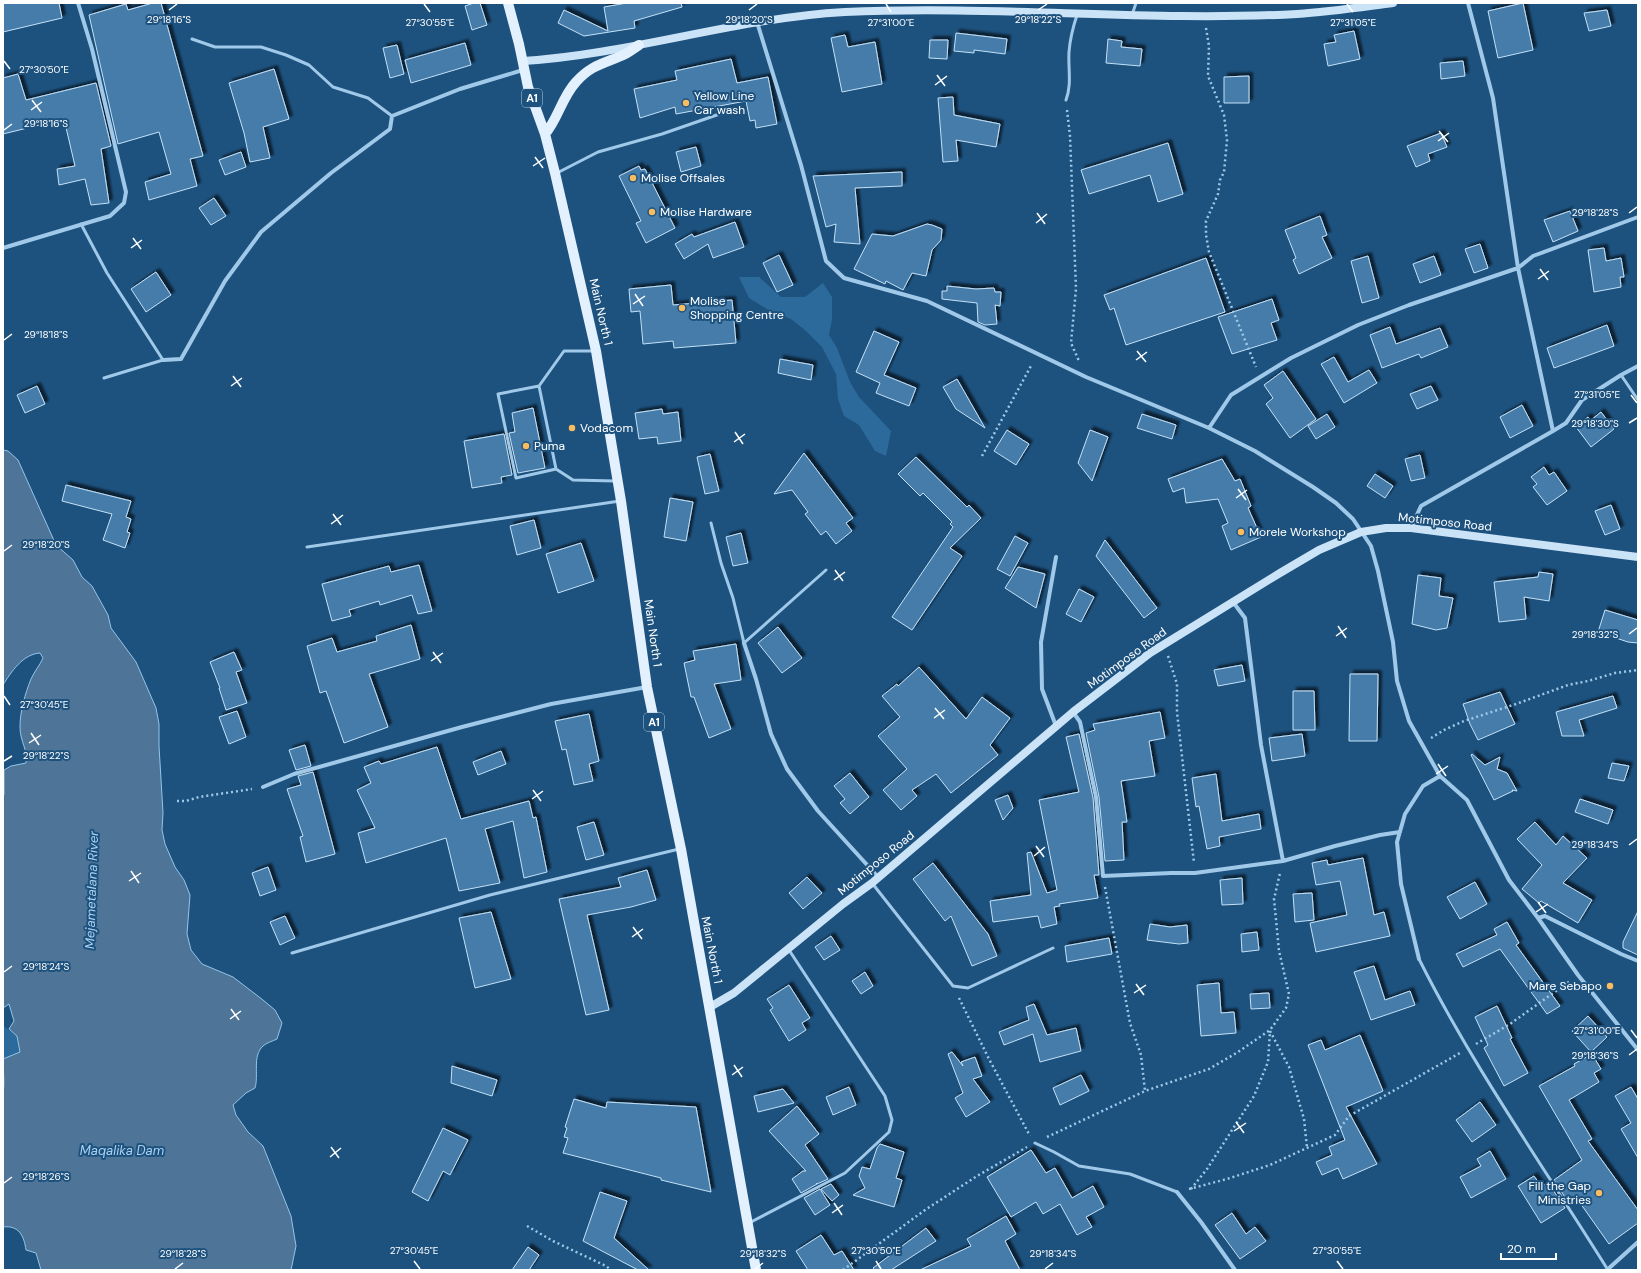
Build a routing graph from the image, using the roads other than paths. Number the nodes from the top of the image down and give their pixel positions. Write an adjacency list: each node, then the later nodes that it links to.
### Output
1 (78, 3): 19 (street)
2 (508, 3): 12 (main road, Main North 1 / A1)
3 (1136, 3): 8 (lane)
4 (1393, 3): 8 (street)
5 (1468, 3): 21 (street)
6 (935, 6): 7 (street); 9 (street)
7 (1078, 13): 8 (street); 13 (lane)
8 (1132, 15)
9 (757, 22): 11 (street); 29 (street)
10 (192, 40): 15 (lane)
11 (639, 46): 12 (street); 16 (main road)
12 (524, 65): 15 (street); 16 (main road, Main North 1 / A1)
13 (1066, 100)
14 (734, 109): 17 (lane)
15 (392, 116): 23 (street)
16 (545, 134): 17 (main road, Main North 1 / A1)
17 (555, 173): 22 (main road, Main North 1 / A1)
18 (1638, 217): 21 (street)
19 (81, 224): 20 (street); 23 (lane)
20 (3, 248)
21 (1518, 268): 29 (street); 30 (street)
22 (596, 351): 27 (lane); 32 (main road, Main North 1 / A1)
23 (163, 360): 26 (lane)
24 (1638, 366): 25 (street)
25 (1621, 375): 28 (lane); 30 (street)
26 (104, 378)
27 (539, 386): 31 (lane); 31 (lane)
28 (1638, 400)
29 (1209, 428): 36 (street)
30 (1554, 431): 35 (street)
31 (556, 469): 32 (lane)
32 (617, 481): 33 (main road, Main North 1 / A1)
33 (621, 501): 37 (lane); 43 (main road, Main North 1 / A1)
34 (712, 523): 42 (lane)
35 (1411, 528): 36 (street, Motimposo Road); 39 (street, Motimposo Road)
36 (1360, 532): 41 (street, Motimposo Road); 46 (street)
37 (307, 548)
38 (1056, 557): 45 (street)
39 (1638, 557)
40 (826, 570): 42 (lane)
41 (1233, 602): 44 (street, Motimposo Road); 50 (street)
42 (744, 643): 51 (street)
43 (647, 687): 47 (street); 49 (main road, Main North 1 / A1)
44 (1073, 712): 45 (street, Motimposo Road); 50 (street)
45 (1056, 726): 51 (street, Motimposo Road)
46 (1440, 776): 48 (street); 52 (street)
47 (263, 787)
48 (1400, 832): 50 (street); 56 (street)
49 (681, 849): 55 (lane); 58 (main road, Main North 1 / A1)
50 (1283, 861)
51 (875, 880): 53 (lane); 54 (street, Motimposo Road)
52 (1538, 918): 57 (street); 59 (street)
53 (1053, 948)
54 (787, 949): 58 (street, Motimposo Road); 62 (lane)
55 (292, 953)
56 (1419, 959): 66 (lane)
57 (1638, 961)
58 (710, 1007): 62 (main road, Main North 1 / A1)
59 (1638, 1050)
60 (1034, 1143): 61 (lane)
61 (1177, 1192): 65 (street)
62 (747, 1223): 64 (main road, Main North 1 / A1)
63 (1638, 1242): 66 (street)
64 (756, 1270)
65 (1235, 1270)
66 (1608, 1270)

